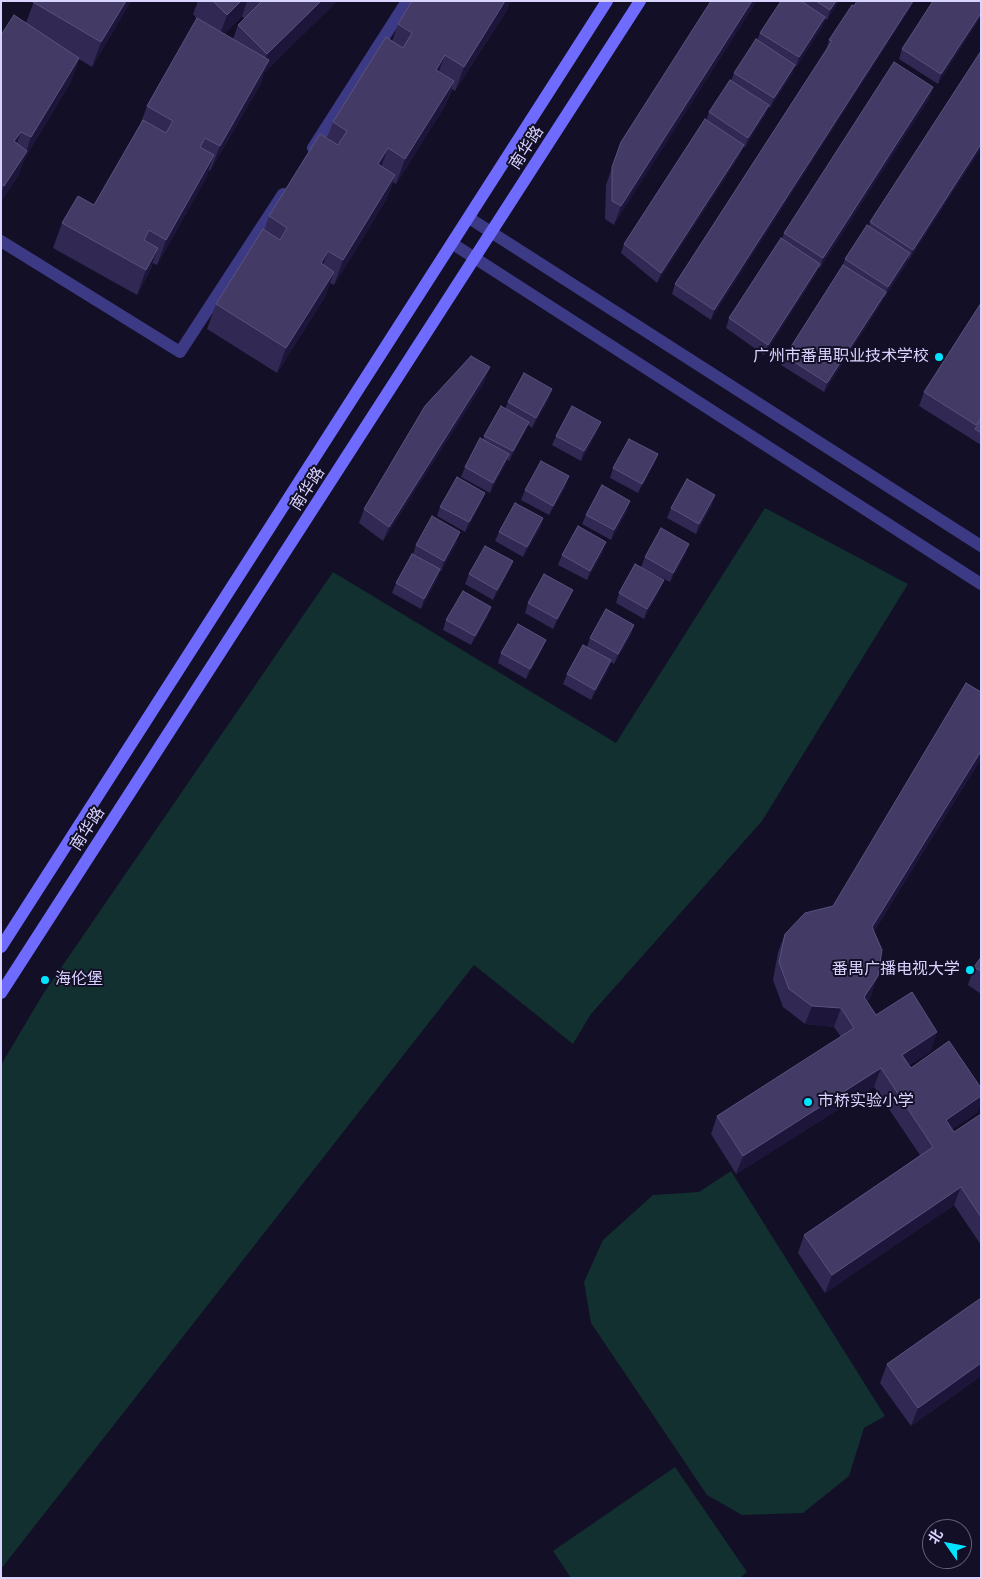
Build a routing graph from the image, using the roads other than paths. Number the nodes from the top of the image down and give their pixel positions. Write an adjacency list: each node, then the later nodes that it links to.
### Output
1 (407, 1): 4 (street)
2 (607, 1): 6 (street, 南华路)
3 (640, 1): 7 (street, 南华路)
4 (304, 160)
5 (288, 185): 8 (street)
6 (469, 218): 7 (street); 9 (street, 南华路)
7 (492, 233): 10 (street, 南华路); 11 (street)
8 (1, 241)
9 (453, 244): 10 (street); 13 (street, 南华路)
10 (475, 259): 12 (street); 14 (street, 南华路)
11 (981, 546)
12 (981, 584)
13 (1, 947)
14 (1, 993)

